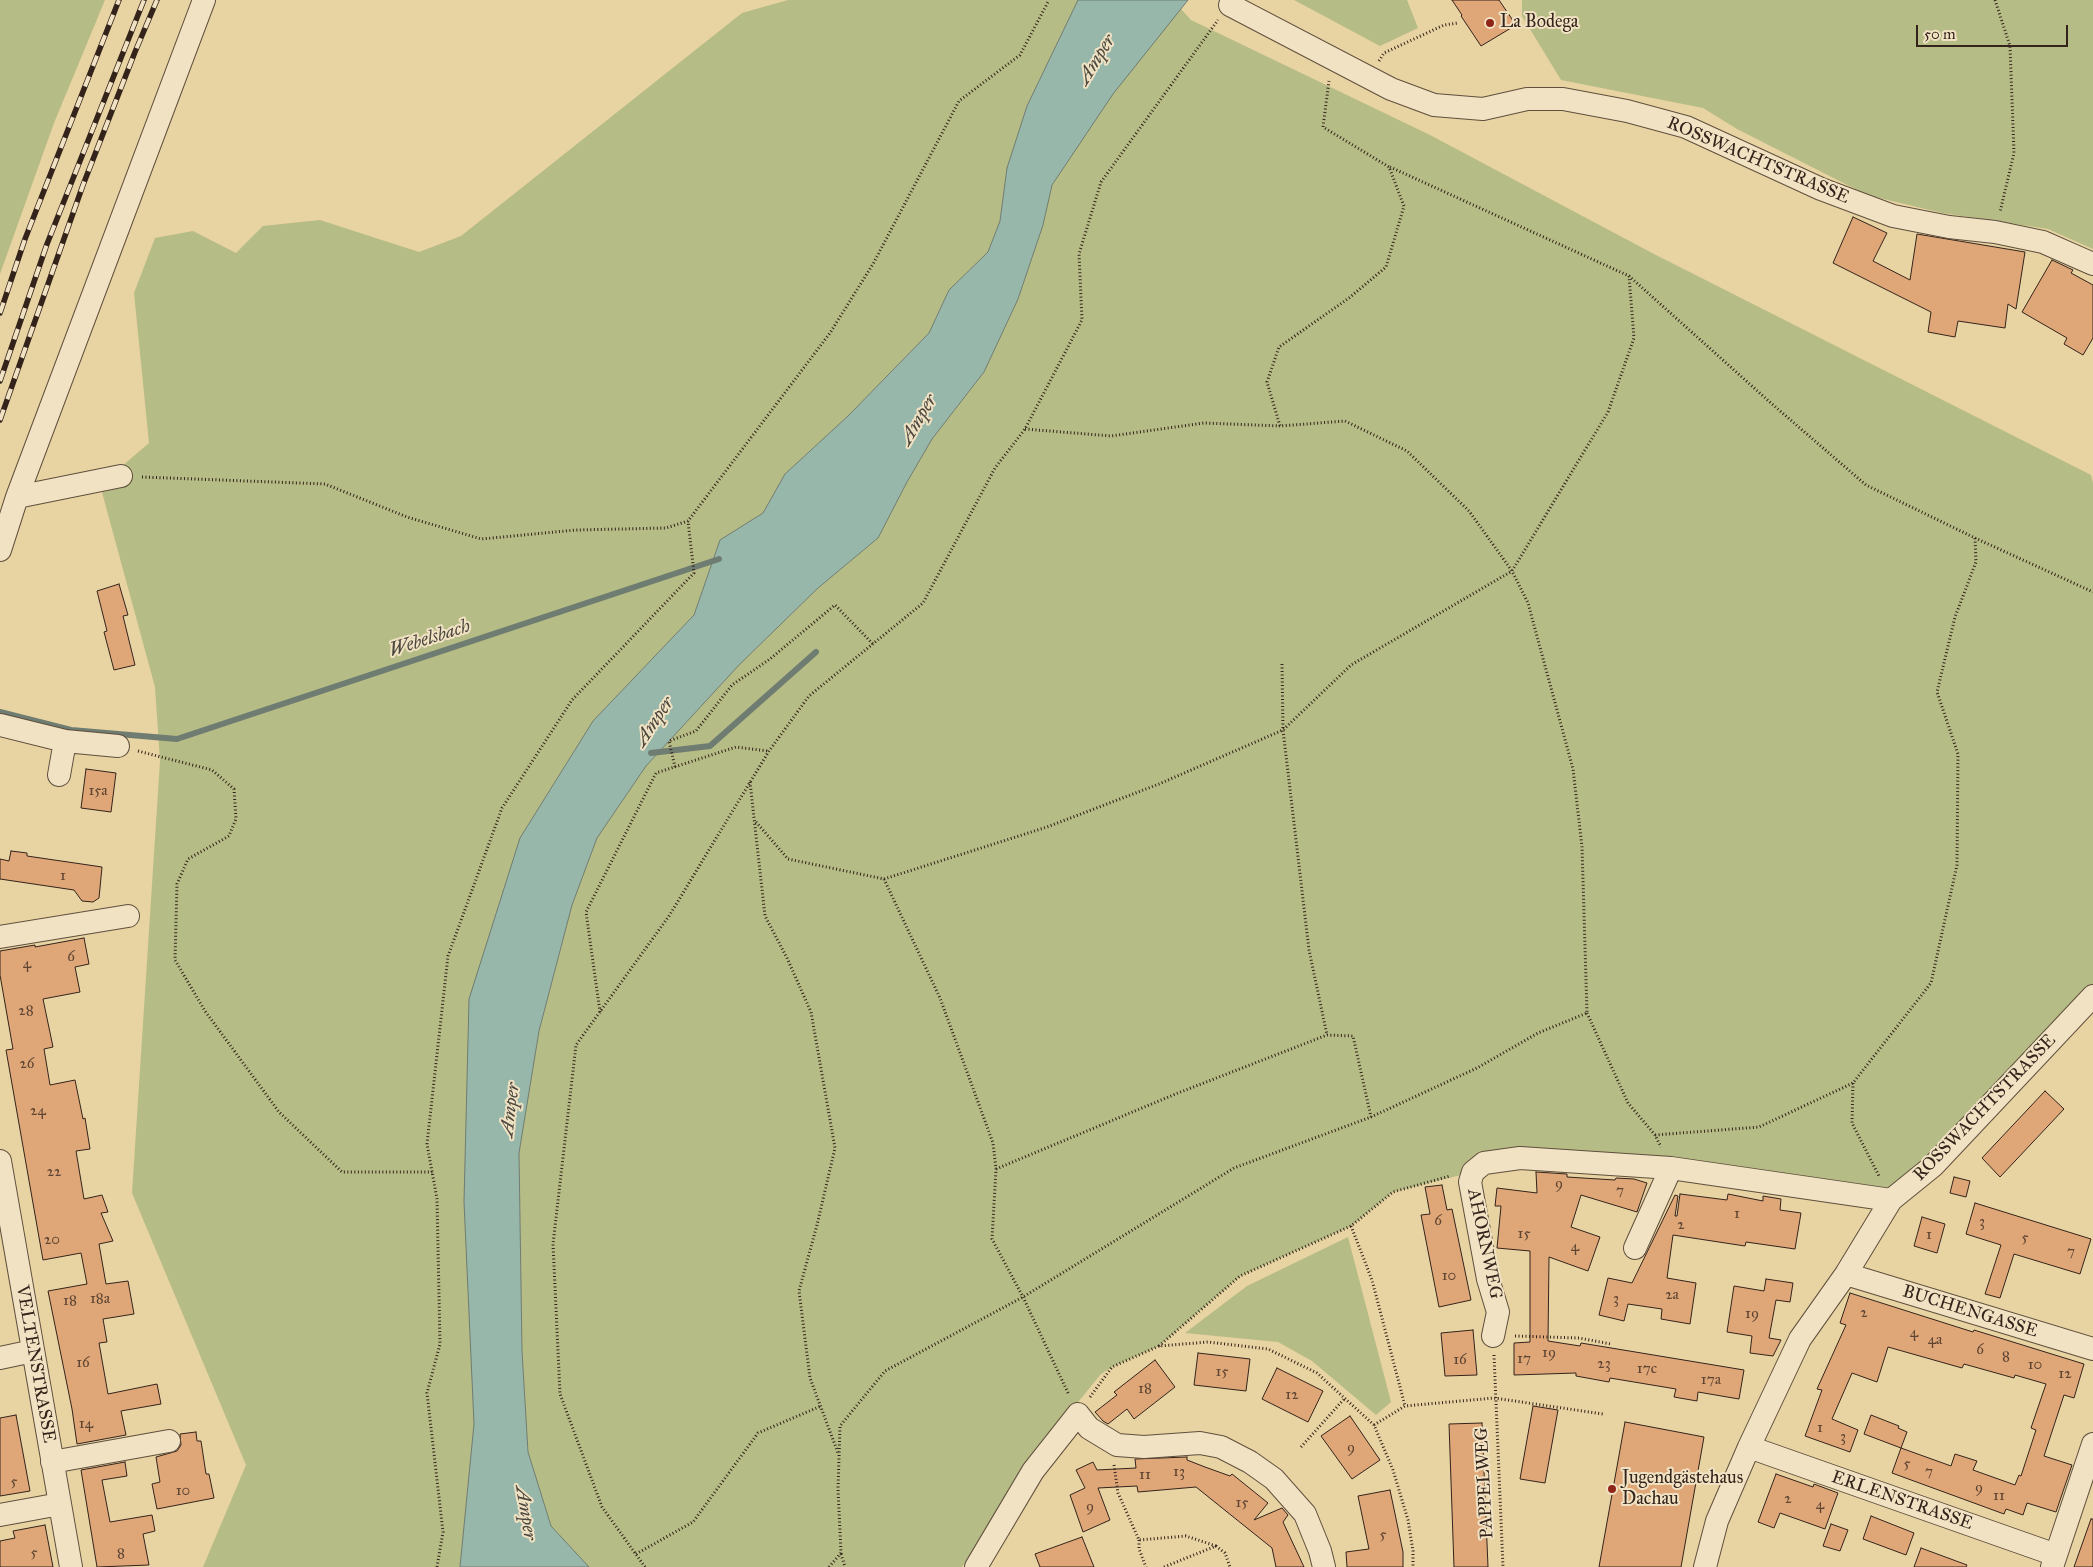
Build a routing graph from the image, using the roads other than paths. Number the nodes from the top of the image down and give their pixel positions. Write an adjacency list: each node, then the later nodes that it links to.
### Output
1 (204, 0): 5 (street)
2 (1230, 5): 3 (street, ROSSWACHTSTRASSE)
3 (2093, 264)
4 (121, 476): 5 (street)
5 (16, 497): 6 (street)
6 (0, 550)
7 (0, 725): 8 (street)
8 (65, 741): 9 (street); 10 (street)
9 (118, 746)
10 (59, 775)
11 (128, 916): 12 (street)
12 (0, 937)
13 (2093, 996): 16 (street, ROSSWACHTSTRASSE)
14 (0, 1161): 17 (street, VELTENSTRASSE)
15 (1671, 1168): 16 (street, AHORNWEG); 18 (street); 20 (street, AHORNWEG)
16 (1891, 1200): 19 (street, ROSSWACHTSTRASSE)
17 (5, 1220): 22 (street, VELTENSTRASSE)
18 (1635, 1248)
19 (1846, 1274): 21 (street, BUCHENGASSE); 26 (street, ROSSWACHTSTRASSE)
20 (1493, 1336)
21 (2093, 1349)
22 (33, 1351): 23 (street); 27 (street, VELTENSTRASSE)
23 (0, 1358)
24 (169, 1442): 27 (street)
25 (2093, 1444): 30 (street)
26 (1749, 1447): 30 (street, ERLENSTRASSE); 34 (street, ROSSWACHTSTRASSE)
27 (52, 1462): 28 (street, VELTENSTRASSE)
28 (60, 1504): 29 (street); 31 (street, VELTENSTRASSE)
29 (0, 1516)
30 (2054, 1561)
31 (71, 1567)
32 (976, 1567): 33 (street)
33 (1324, 1567)
34 (1705, 1567)

